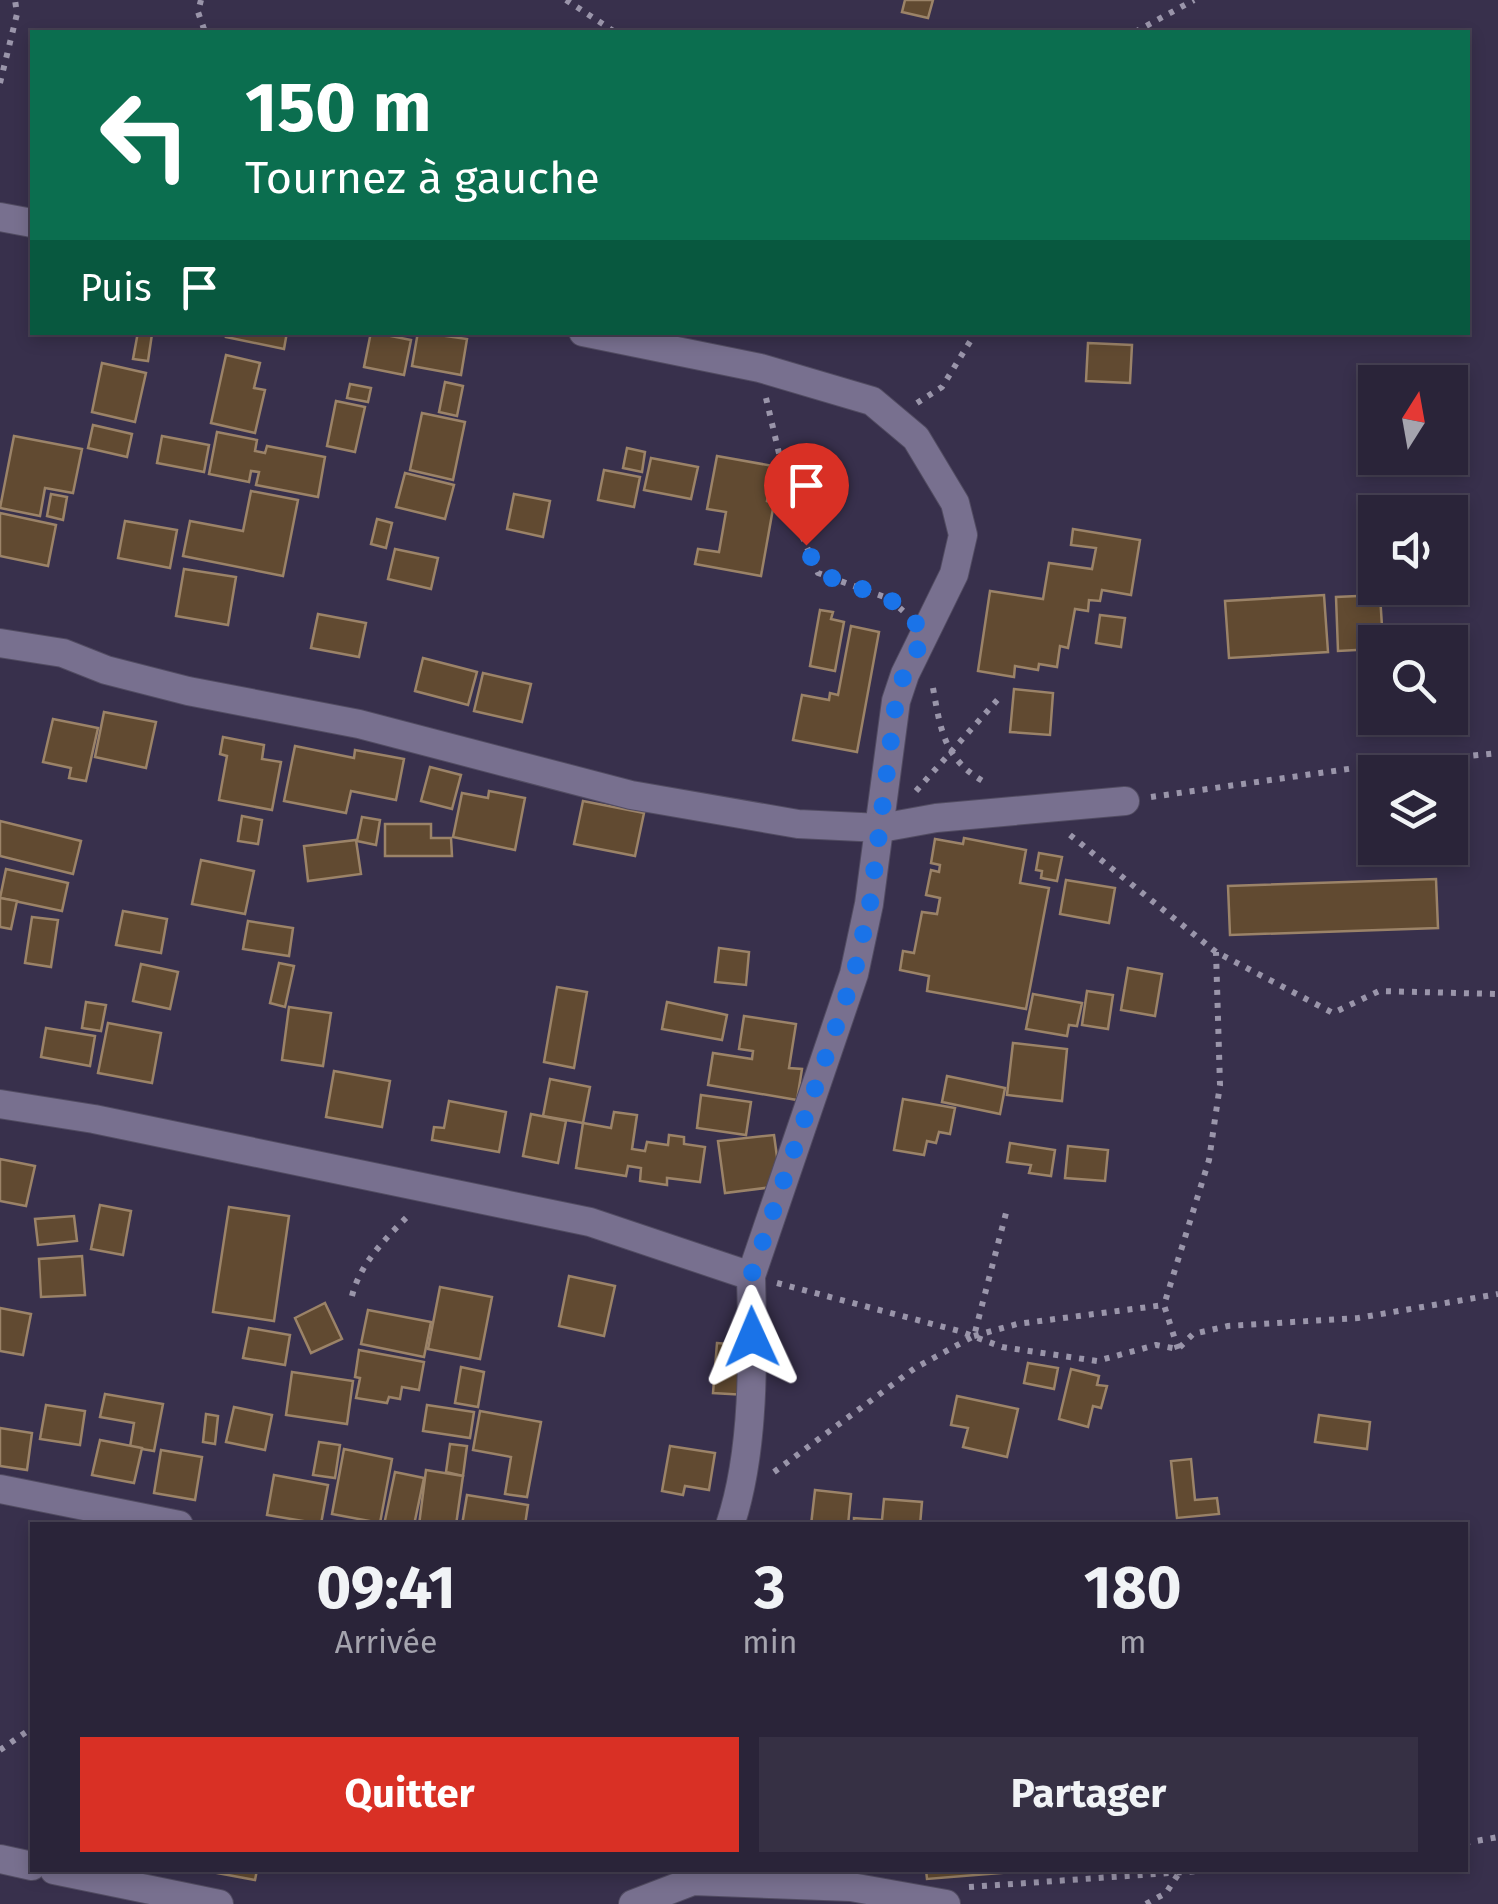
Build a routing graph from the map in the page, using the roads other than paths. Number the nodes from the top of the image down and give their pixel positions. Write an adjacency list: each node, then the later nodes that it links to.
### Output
1 (0, 217): 2 (street)
2 (30, 223)
3 (598, 335): 6 (street)
4 (0, 643): 6 (street)
5 (1125, 800): 6 (street)
6 (881, 828): 8 (street)
7 (0, 1104): 8 (street)
8 (751, 1276): 11 (street)
9 (0, 1489): 10 (street)
10 (163, 1522)
11 (731, 1522)
12 (0, 1859): 13 (street)
13 (30, 1866)
14 (63, 1872): 17 (street)
15 (693, 1876): 16 (street); 18 (street)
16 (954, 1896)
17 (203, 1902)
18 (633, 1904)

